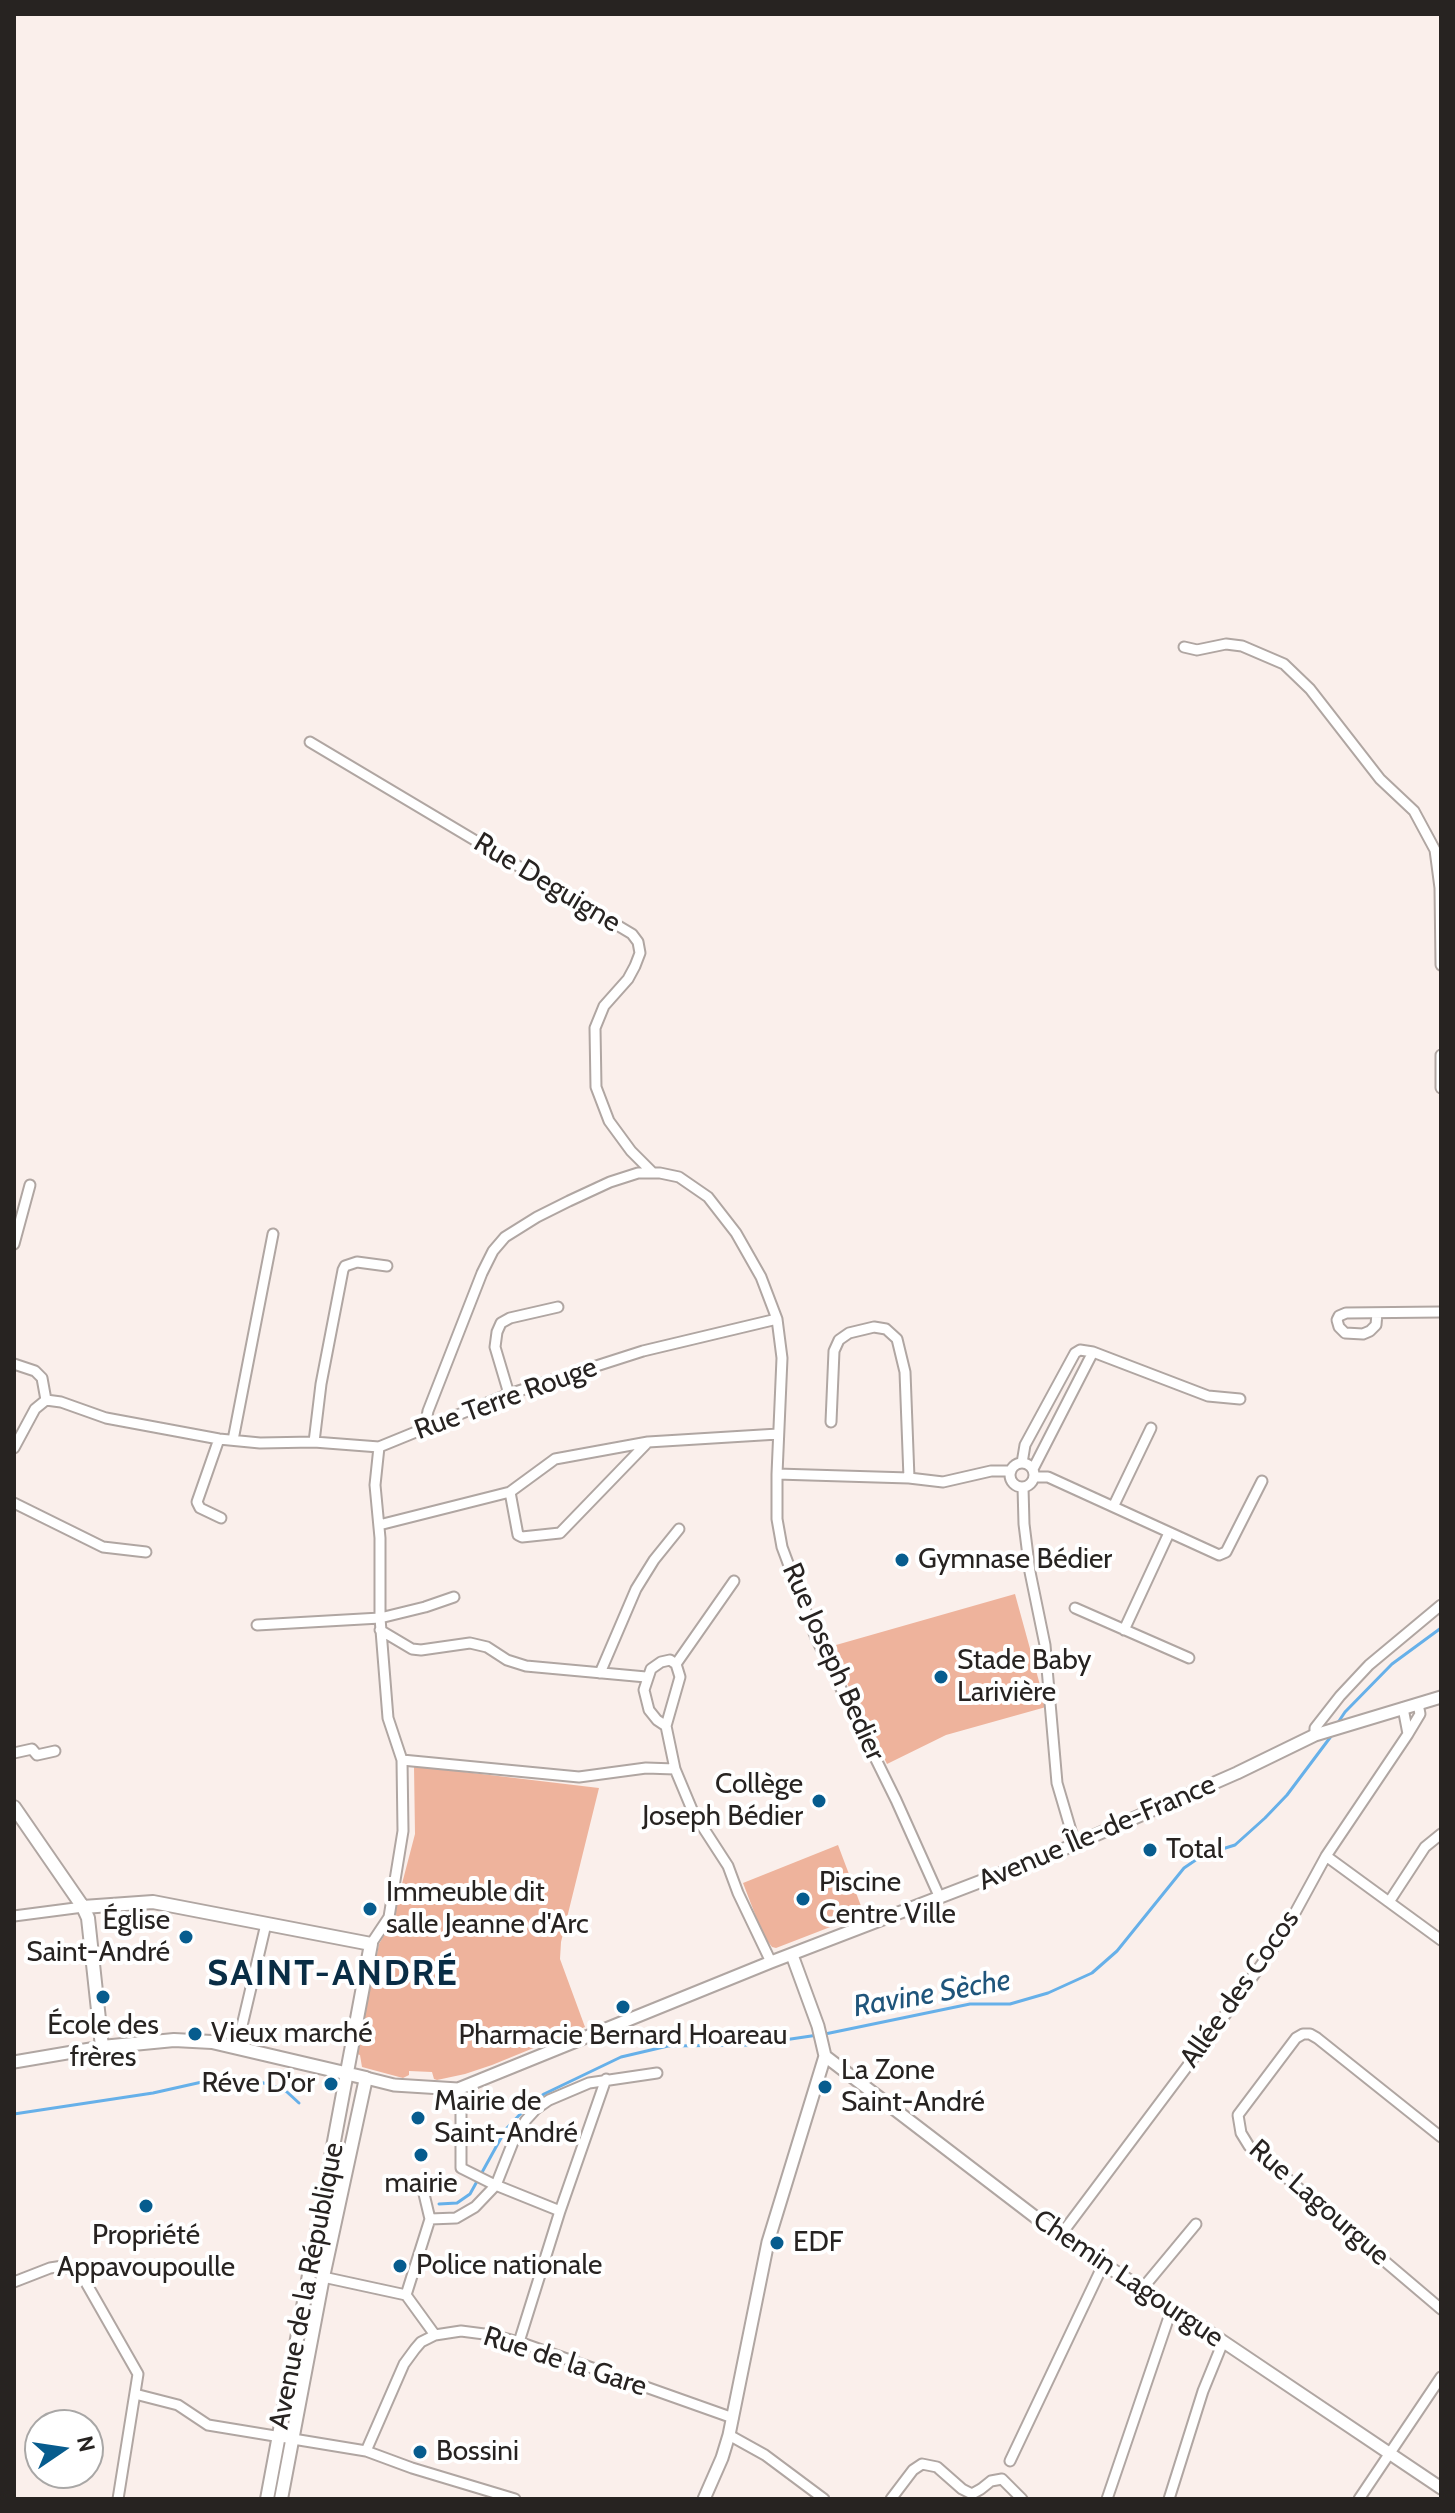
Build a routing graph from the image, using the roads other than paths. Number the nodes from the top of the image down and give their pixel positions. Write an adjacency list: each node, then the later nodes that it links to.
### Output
1 (1184, 647): 3 (street)
2 (310, 742): 6 (street, Rue Deguigne)
3 (1441, 965)
4 (1441, 1055): 5 (street)
5 (1441, 1088)
6 (653, 1173): 16 (street, Rue Joseph Bedier); 23 (street)
7 (30, 1185): 9 (street)
8 (14, 1194): 9 (street)
9 (26, 1200): 11 (street)
10 (273, 1234): 27 (street)
11 (14, 1241)
12 (387, 1266): 28 (street)
13 (558, 1307): 19 (street)
14 (1441, 1312): 15 (street)
15 (1377, 1313)
16 (777, 1319): 19 (street, Rue Terre Rouge); 25 (street, Rue Joseph Bedier)
17 (1093, 1352): 20 (street); 32 (street); 34 (street)
18 (14, 1364): 21 (street)
19 (509, 1394): 23 (street, Rue Terre Rouge)
20 (1240, 1399)
21 (46, 1400): 26 (street, Rue Terre Rouge); 31 (street)
22 (831, 1422): 36 (street)
23 (425, 1427): 30 (street, Rue Terre Rouge)
24 (1151, 1428): 41 (street)
25 (778, 1434): 29 (street); 35 (street, Rue Joseph Bedier)
26 (219, 1439): 27 (street, Rue Terre Rouge); 42 (street)
27 (233, 1440): 28 (street, Rue Terre Rouge)
28 (314, 1442): 30 (street, Rue Terre Rouge)
29 (648, 1442): 39 (street); 39 (street)
30 (379, 1447): 43 (street)
31 (14, 1448)
32 (1022, 1463): 33 (street); 34 (street)
33 (1011, 1471): 36 (street); 38 (street)
34 (1034, 1473): 38 (street); 41 (street)
35 (777, 1474): 36 (street); 73 (street, Rue Joseph Bedier)
36 (909, 1478)
37 (1262, 1481): 45 (street)
38 (1023, 1487): 71 (street)
39 (510, 1492): 43 (street)
40 (14, 1503): 46 (street)
41 (1114, 1505): 45 (street)
42 (221, 1518)
43 (379, 1525): 51 (street)
44 (679, 1529): 57 (street)
45 (1169, 1533): 54 (street)
46 (146, 1552)
47 (734, 1581): 56 (street)
48 (454, 1597): 51 (street)
49 (1441, 1605): 64 (street)
50 (1075, 1608): 54 (street)
51 (380, 1618): 52 (street); 53 (street)
52 (257, 1625)
53 (380, 1630): 57 (street); 67 (street)
54 (1124, 1630): 55 (street)
55 (1189, 1658)
56 (676, 1664): 58 (street); 62 (street)
57 (600, 1673): 58 (street)
58 (646, 1677): 62 (street)
59 (1441, 1697): 60 (street, Avenue Île-de-France)
60 (1418, 1704): 61 (street, Avenue Île-de-France); 63 (street, Allée des Cocos)
61 (1403, 1708): 63 (street); 64 (street, Avenue Île-de-France)
62 (666, 1726): 68 (street)
63 (1408, 1734): 72 (street, Allée des Cocos)
64 (1315, 1735): 71 (street, Avenue Île-de-France)
65 (55, 1751): 66 (street)
66 (14, 1753)
67 (402, 1760): 68 (street); 79 (street)
68 (675, 1769): 81 (street)
69 (14, 1807): 75 (main road)
70 (1441, 1834): 74 (street)
71 (1075, 1844): 73 (street, Avenue Île-de-France)
72 (1326, 1856): 74 (street); 97 (street, Allée des Cocos)
73 (940, 1898): 80 (street, Avenue Île-de-France)
74 (1389, 1902): 78 (street)
75 (83, 1907): 76 (street); 77 (main road); 82 (main road)
76 (14, 1916)
77 (266, 1924): 79 (main road); 83 (street)
78 (1441, 1940)
79 (371, 1944): 86 (main road, Avenue de la République)
80 (792, 1955): 81 (street, Avenue Île-de-France); 84 (street)
81 (771, 1962): 90 (street, Avenue Île-de-France)
82 (102, 2047): 83 (main road, Avenue Île-de-France); 85 (street)
83 (237, 2047): 86 (main road, Avenue Île-de-France)
84 (824, 2050): 97 (street, Chemin Lagourgue); 110 (street)
85 (14, 2062)
86 (346, 2072): 88 (main road, Avenue Île-de-France); 112 (main road, Avenue de la République)
87 (657, 2073): 89 (street)
88 (366, 2078): 90 (street, Avenue Île-de-France); 99 (main road, Avenue de la République)
89 (606, 2079): 92 (street); 94 (street)
90 (458, 2089): 92 (street)
91 (1441, 2137): 104 (street, Rue Lagourgue)
92 (495, 2185): 94 (street); 95 (street)
93 (424, 2194): 95 (street)
94 (560, 2211): 106 (street)
95 (430, 2219): 102 (street)
96 (1196, 2224): 101 (street)
97 (1060, 2236): 98 (street, Chemin Lagourgue)
98 (1103, 2265): 101 (street, Chemin Lagourgue); 118 (street)
99 (323, 2277): 102 (street); 113 (main road, Avenue de la République)
100 (14, 2282): 109 (street)
101 (1142, 2289): 103 (street, Chemin Lagourgue)
102 (406, 2295): 105 (street)
103 (1172, 2308): 107 (street, Chemin Lagourgue); 128 (street)
104 (1441, 2309)
105 (435, 2335): 106 (street, Rue de la Gare); 114 (street)
106 (519, 2342): 110 (street, Rue de la Gare)
107 (1223, 2342): 116 (street, Chemin Lagourgue); 129 (street)
108 (1441, 2377): 116 (street)
109 (135, 2394): 112 (street); 120 (street)
110 (733, 2418): 111 (street)
111 (729, 2435): 124 (street); 125 (street)
112 (279, 2436): 113 (street); 121 (main road, Avenue de la République)
113 (293, 2438): 115 (street); 122 (main road, Avenue de la République)
114 (371, 2439): 115 (street); 117 (street)
115 (366, 2451): 117 (street)
116 (1390, 2454): 119 (street, Chemin Lagourgue); 130 (street)
117 (380, 2457): 123 (street)
118 (1010, 2461)
119 (1441, 2488)
120 (118, 2499)
121 (267, 2499)
122 (281, 2499)
123 (515, 2499)
124 (704, 2499)
125 (824, 2499)
126 (891, 2499): 127 (street)
127 (1022, 2499)
128 (1107, 2499)
129 (1169, 2499)
130 (1359, 2499)

